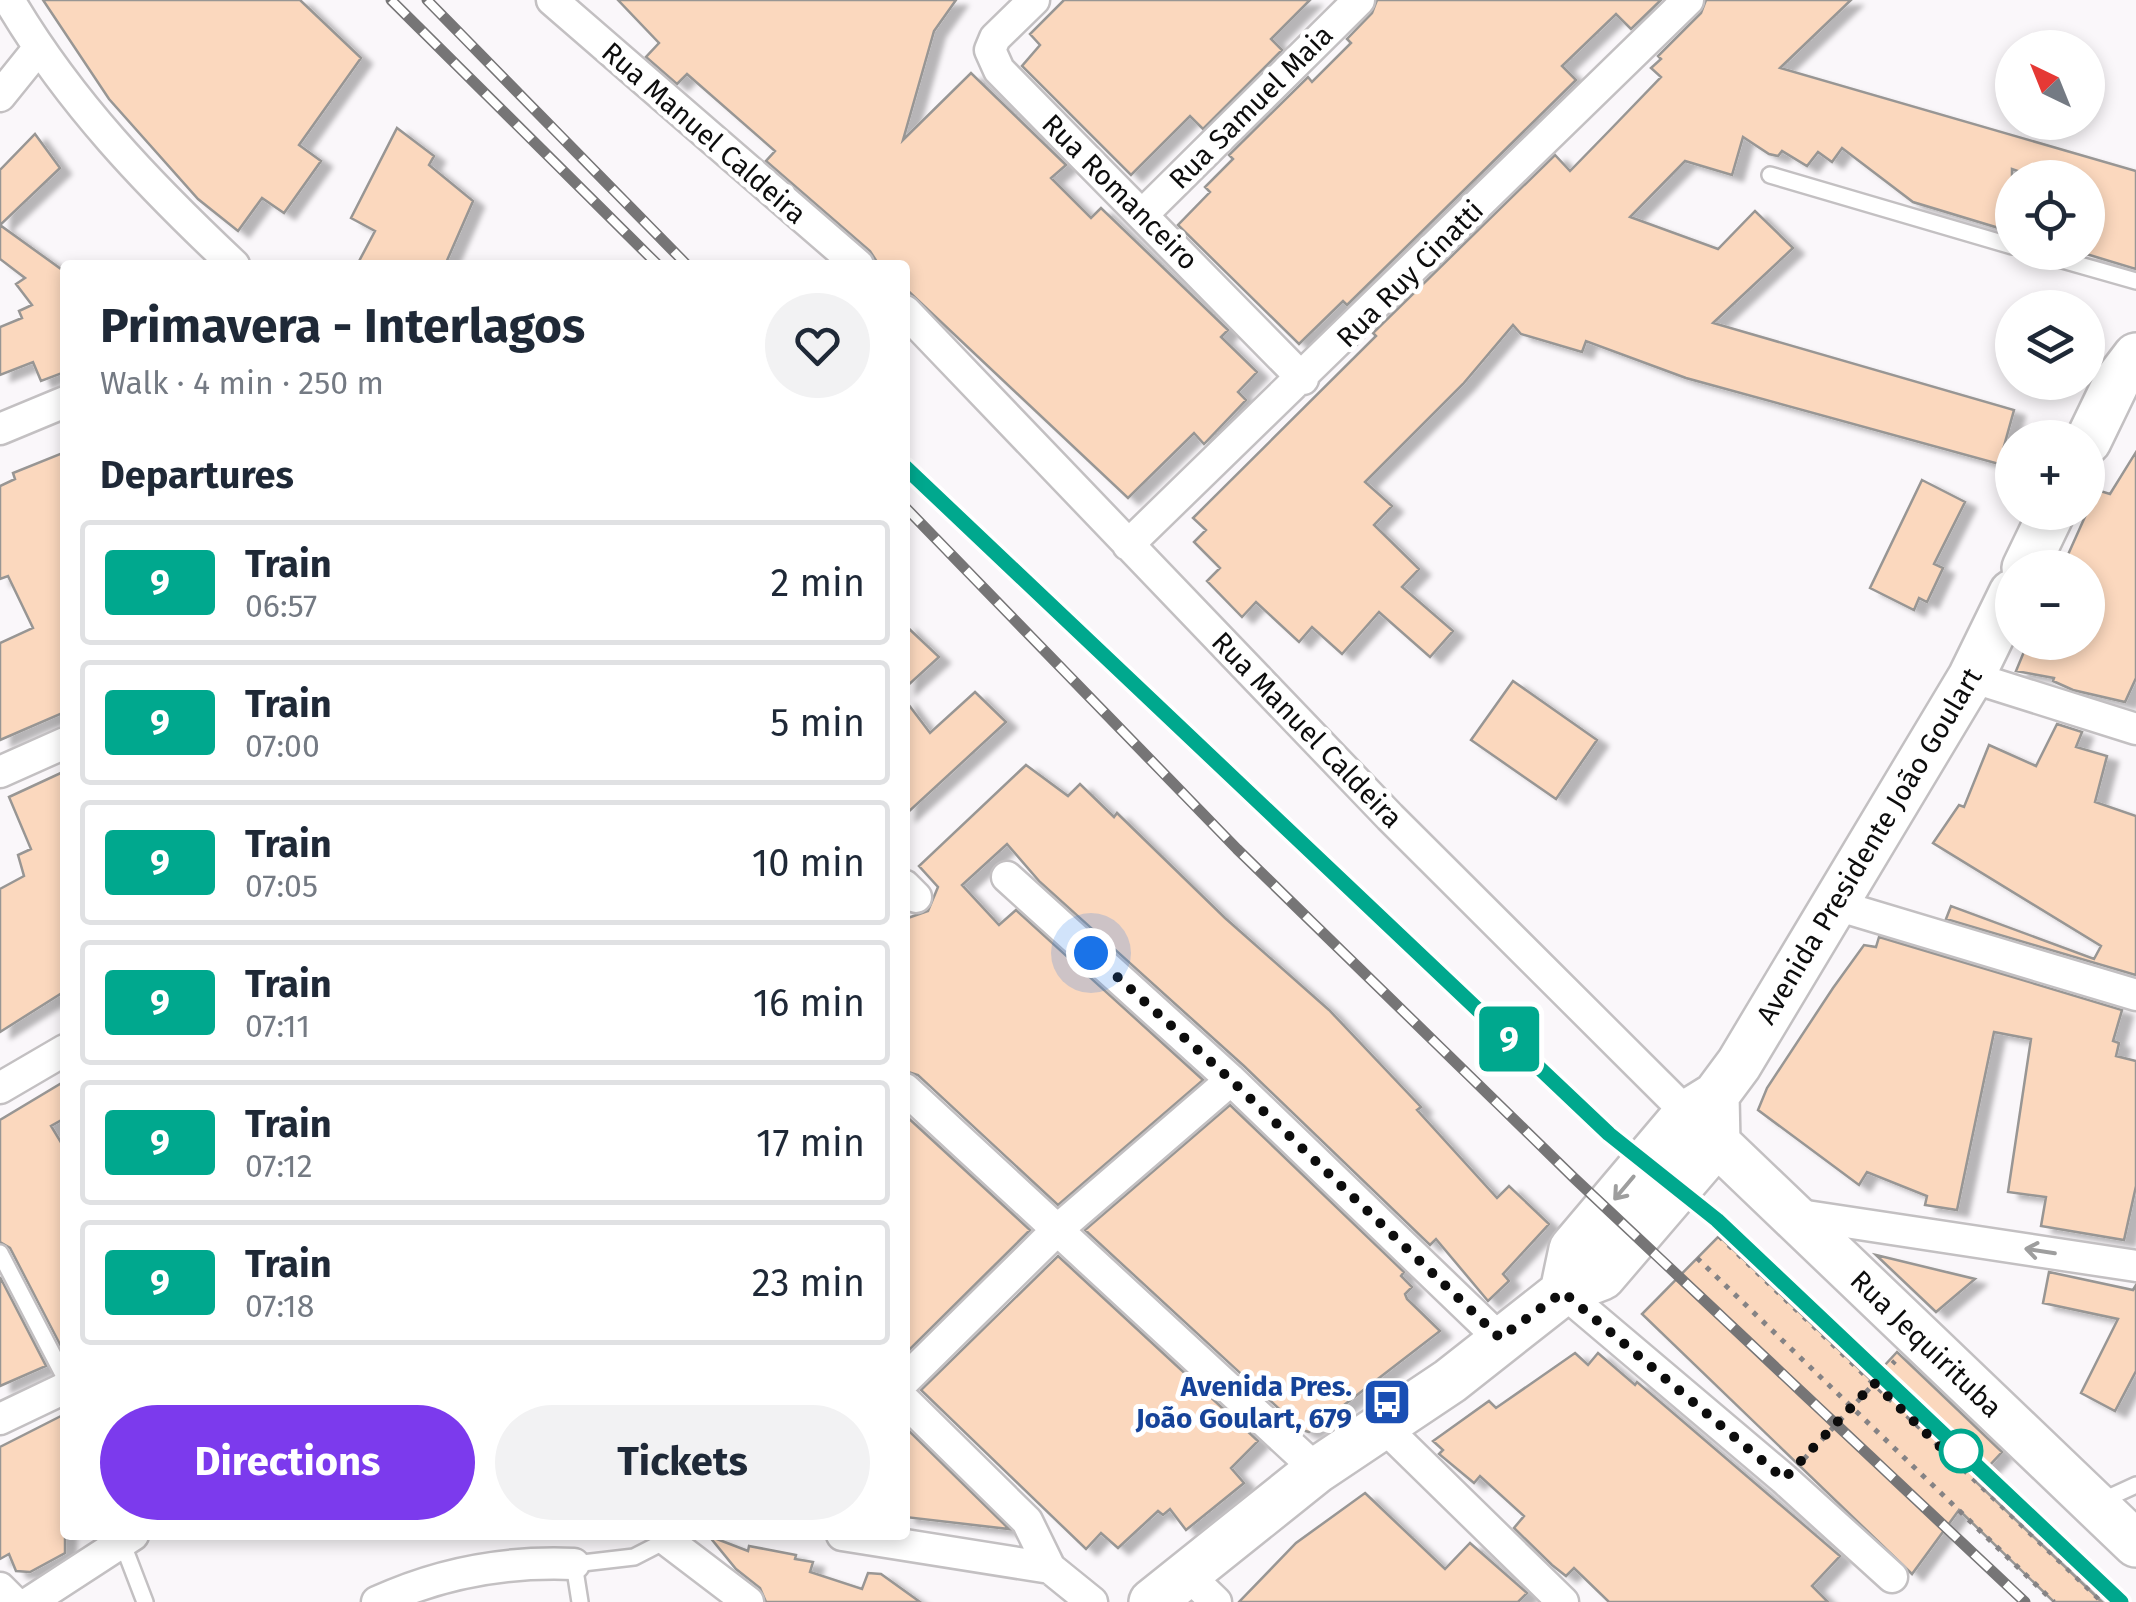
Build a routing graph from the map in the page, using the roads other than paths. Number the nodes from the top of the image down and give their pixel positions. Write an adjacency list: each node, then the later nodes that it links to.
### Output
1 (9, 0): 6 (street)
2 (1034, 0): 9 (street, Rua Romanceiro)
3 (1359, 0): 9 (street, Rua Samuel Maia)
4 (1688, 0): 17 (street, Rua Ruy Cinatti)
5 (571, 6): 12 (street, Rua Manuel Caldeira)
6 (38, 49): 7 (street); 11 (street)
7 (0, 96)
8 (1770, 175): 10 (lane)
9 (1142, 214): 17 (street, Rua Romanceiro)
10 (1995, 241)
11 (229, 260)
12 (852, 260)
13 (2100, 270): 14 (lane)
14 (2136, 280)
15 (910, 316): 21 (street, Rua Manuel Caldeira)
16 (2130, 375): 19 (main road)
17 (1303, 379): 21 (street, Rua Ruy Cinatti)
18 (60, 404): 20 (street)
19 (2101, 420)
20 (0, 430)
21 (1128, 545): 34 (street, Rua Manuel Caldeira)
22 (1995, 628): 23 (main road, Avenida Presidente João Goulart)
23 (1971, 677): 24 (street); 28 (main road, Avenida Presidente João Goulart)
24 (2136, 729)
25 (60, 744): 26 (street)
26 (0, 772)
27 (1007, 877): 31 (street)
28 (1836, 905): 29 (street); 34 (main road, Avenida Presidente João Goulart)
29 (2136, 995)
30 (60, 1053): 32 (street)
31 (1231, 1080): 36 (street); 40 (street)
32 (0, 1088)
33 (910, 1094): 36 (street)
34 (1702, 1132): 35 (main road); 39 (main road, Avenida Presidente João Goulart); 39 (main road, Avenida Presidente João Goulart, one-way to 39)
35 (1779, 1203): 38 (street, one-way to 35); 49 (main road, Rua Jequirituba)
36 (1057, 1230): 42 (street); 47 (street)
37 (0, 1253): 41 (lane)
38 (2136, 1266)
39 (1563, 1292): 40 (main road, Avenida Presidente João Goulart); 57 (street)
40 (1500, 1338): 46 (main road, Avenida Presidente João Goulart)
41 (60, 1368)
42 (910, 1375)
43 (60, 1390): 45 (street)
44 (910, 1405): 58 (street)
45 (0, 1419)
46 (1381, 1424): 47 (main road, Avenida Presidente João Goulart); 70 (street)
47 (1317, 1470): 59 (main road, Avenida Presidente João Goulart)
48 (2136, 1485): 49 (lane)
49 (2094, 1504): 55 (main road, Rua Jequirituba)
50 (126, 1540): 61 (street)
51 (129, 1540): 65 (lane)
52 (667, 1540): 56 (lane)
53 (673, 1540): 67 (street)
54 (865, 1540): 58 (street)
55 (2136, 1544)
56 (574, 1564): 62 (street); 66 (lane)
57 (1892, 1577)
58 (1056, 1582): 68 (street)
59 (1200, 1587): 69 (main road, Avenida Presidente João Goulart)
60 (0, 1588): 63 (street)
61 (61, 1593): 64 (street)
62 (383, 1601)
63 (14, 1602)
64 (30, 1602)
65 (145, 1602)
66 (580, 1602)
67 (748, 1602)
68 (1092, 1602)
69 (1152, 1602)
70 (1563, 1602)

